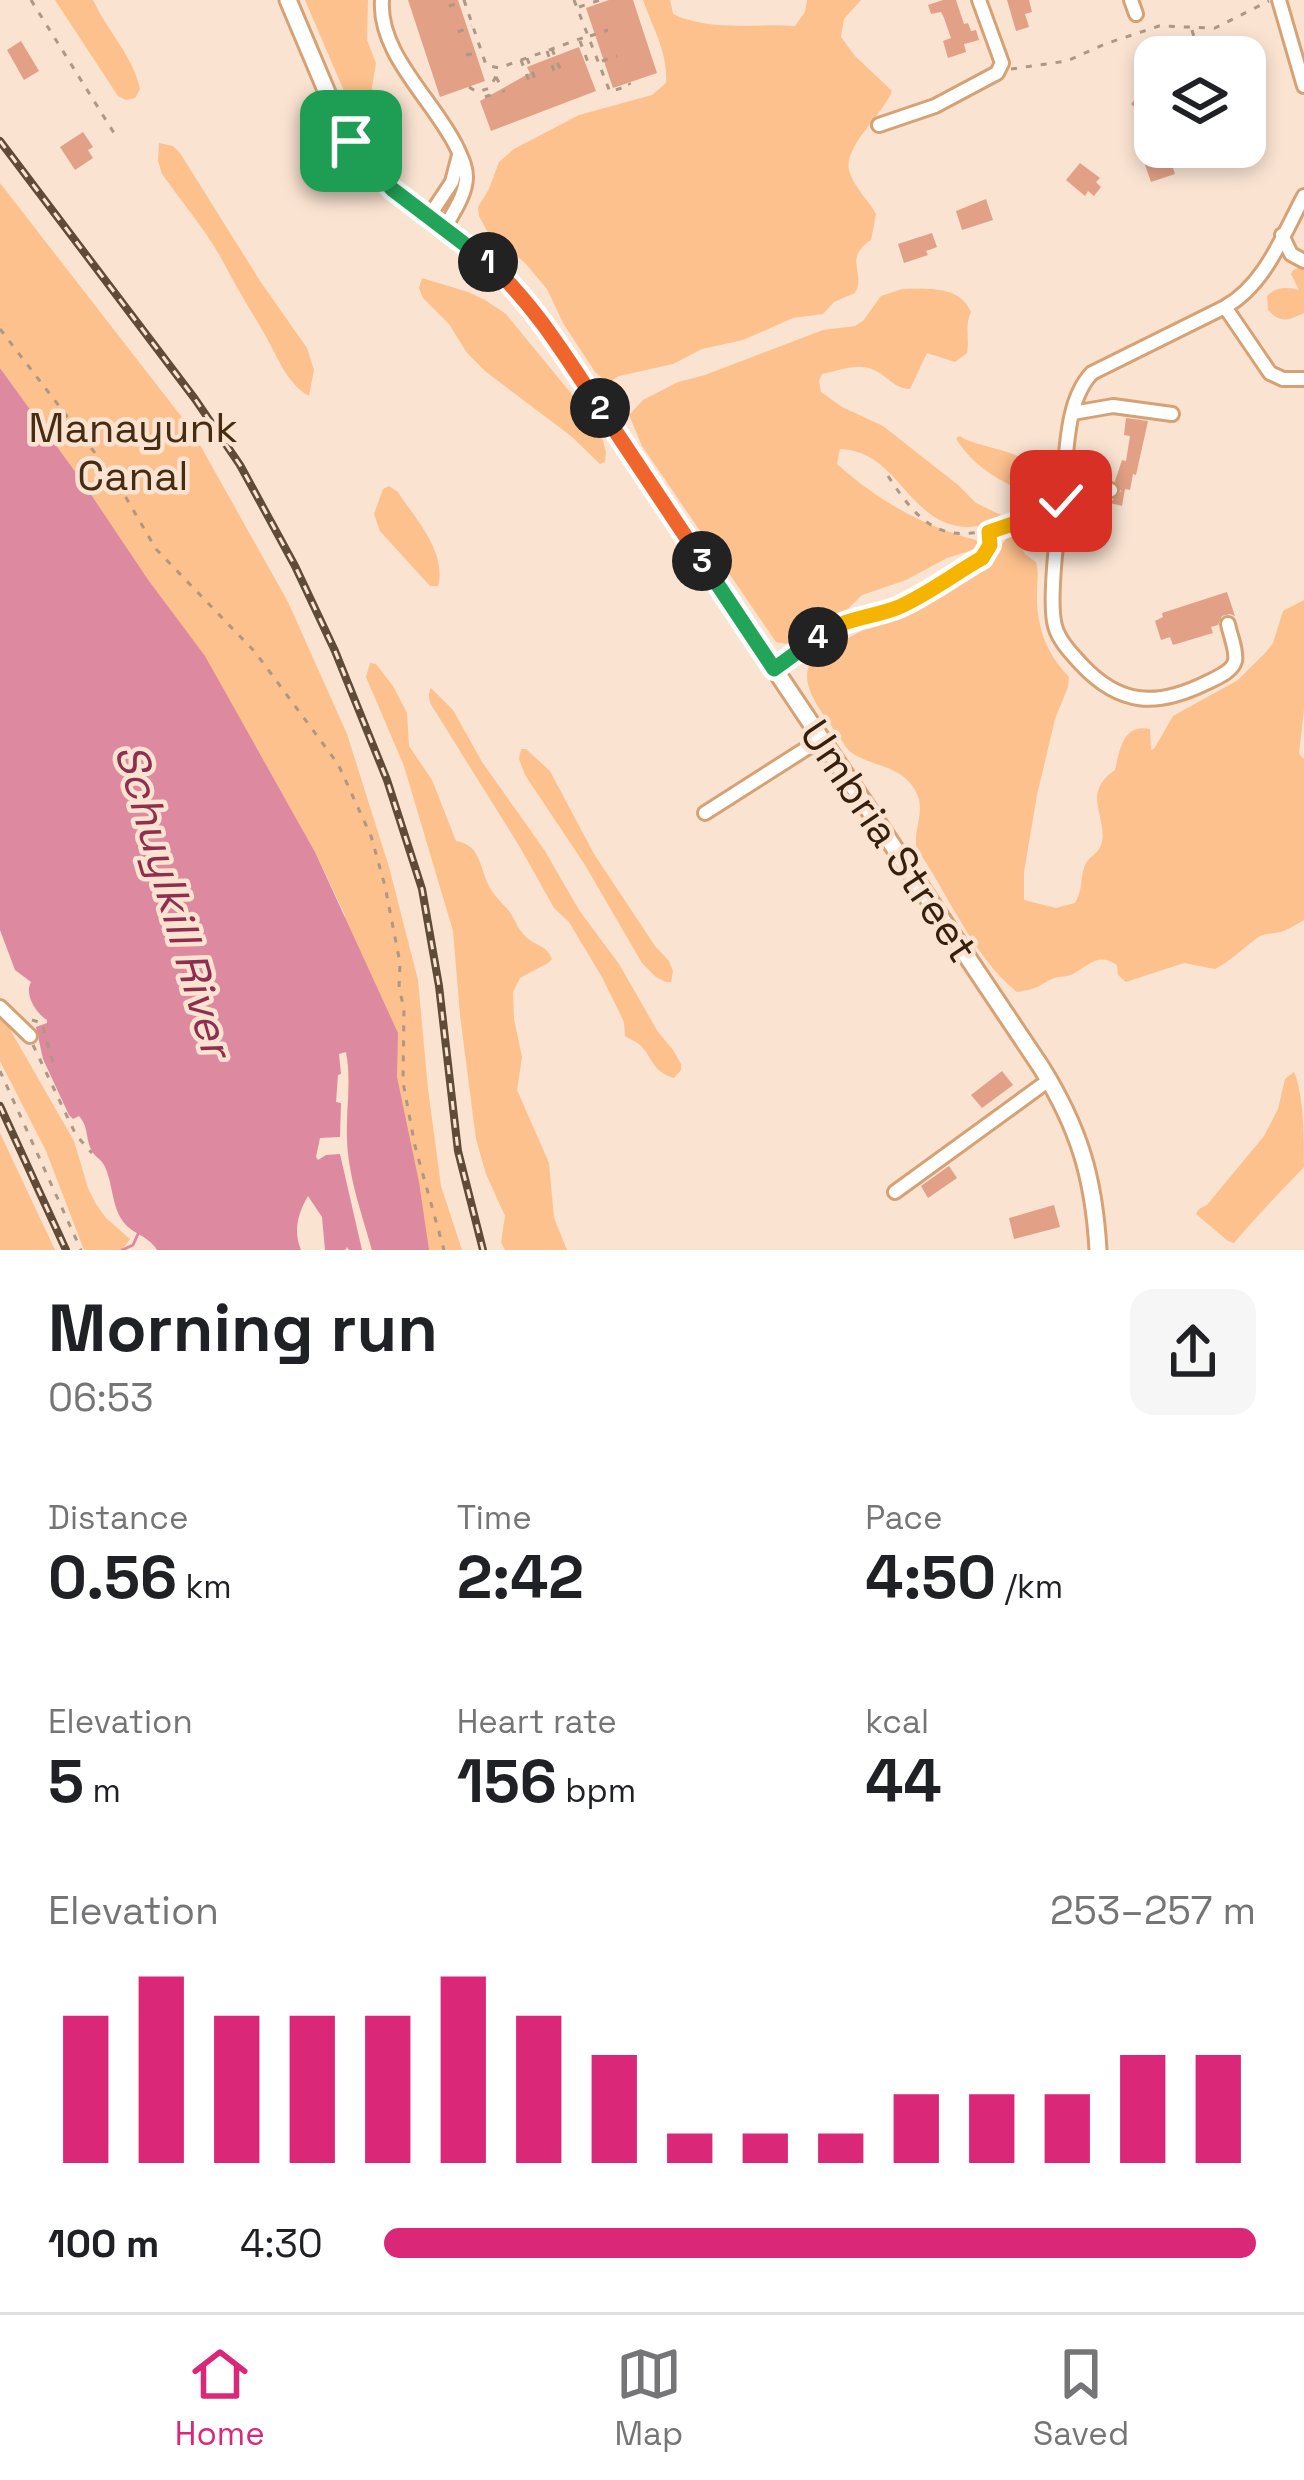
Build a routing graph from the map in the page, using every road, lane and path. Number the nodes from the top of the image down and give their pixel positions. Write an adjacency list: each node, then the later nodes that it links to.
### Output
1 (32, 0): 42 (path)
2 (288, 0): 45 (main road, Umbria Street)
3 (382, 0): 43 (street)
4 (574, 0): 10 (path)
5 (979, 0): 30 (street)
6 (1275, 0): 15 (path); 36 (street)
7 (463, 1): 9 (path); 12 (path)
8 (601, 1): 10 (path)
9 (449, 5)
10 (577, 8): 13 (path)
11 (588, 15): 13 (path)
12 (468, 20): 17 (path); 22 (path)
13 (583, 21): 14 (path); 20 (path)
14 (591, 22)
15 (1192, 28): 18 (path); 30 (path)
16 (608, 30): 20 (path)
17 (458, 31)
18 (1194, 36)
19 (579, 40): 20 (path); 21 (path); 29 (path)
20 (593, 42): 26 (path)
21 (549, 50): 25 (path); 31 (path)
22 (479, 52): 23 (path); 28 (path)
23 (466, 56)
24 (617, 56): 26 (path)
25 (529, 58): 27 (path); 28 (path); 34 (path)
26 (598, 62): 35 (path)
27 (536, 63)
28 (505, 66): 32 (path); 33 (path)
29 (586, 66)
30 (1006, 66): 41 (street)
31 (557, 70)
32 (511, 73)
33 (496, 76): 38 (path); 40 (path)
34 (532, 80)
35 (629, 83)
36 (1304, 86)
37 (469, 87): 39 (path)
38 (490, 88): 39 (path); 39 (path)
39 (477, 92)
40 (504, 92)
41 (879, 125)
42 (114, 133)
43 (459, 154): 45 (street); 46 (street)
44 (1304, 196): 47 (street)
45 (428, 218): 46 (main road, Umbria Street)
46 (444, 229): 60 (main road, Umbria Street)
47 (1282, 235): 48 (street); 49 (street)
48 (1304, 261)
49 (1225, 307): 51 (street); 52 (street)
50 (0, 329): 70 (path)
51 (1304, 380)
52 (1073, 413): 53 (street); 55 (street)
53 (1172, 414)
54 (888, 476): 58 (path)
55 (1064, 478): 56 (street); 57 (street)
56 (1111, 490)
57 (1061, 500): 58 (path); 59 (street)
58 (989, 532): 60 (path)
59 (1228, 624)
60 (774, 669): 61 (main road, Umbria Street)
61 (821, 739): 62 (street); 66 (main road, Umbria Street)
62 (705, 813)
63 (0, 1007): 64 (street)
64 (29, 1036): 67 (path)
65 (0, 1071): 69 (path)
66 (1049, 1080): 68 (street); 71 (main road, Umbria Street)
67 (92, 1153)
68 (896, 1192)
69 (81, 1250)
70 (444, 1250)
71 (1098, 1250)

